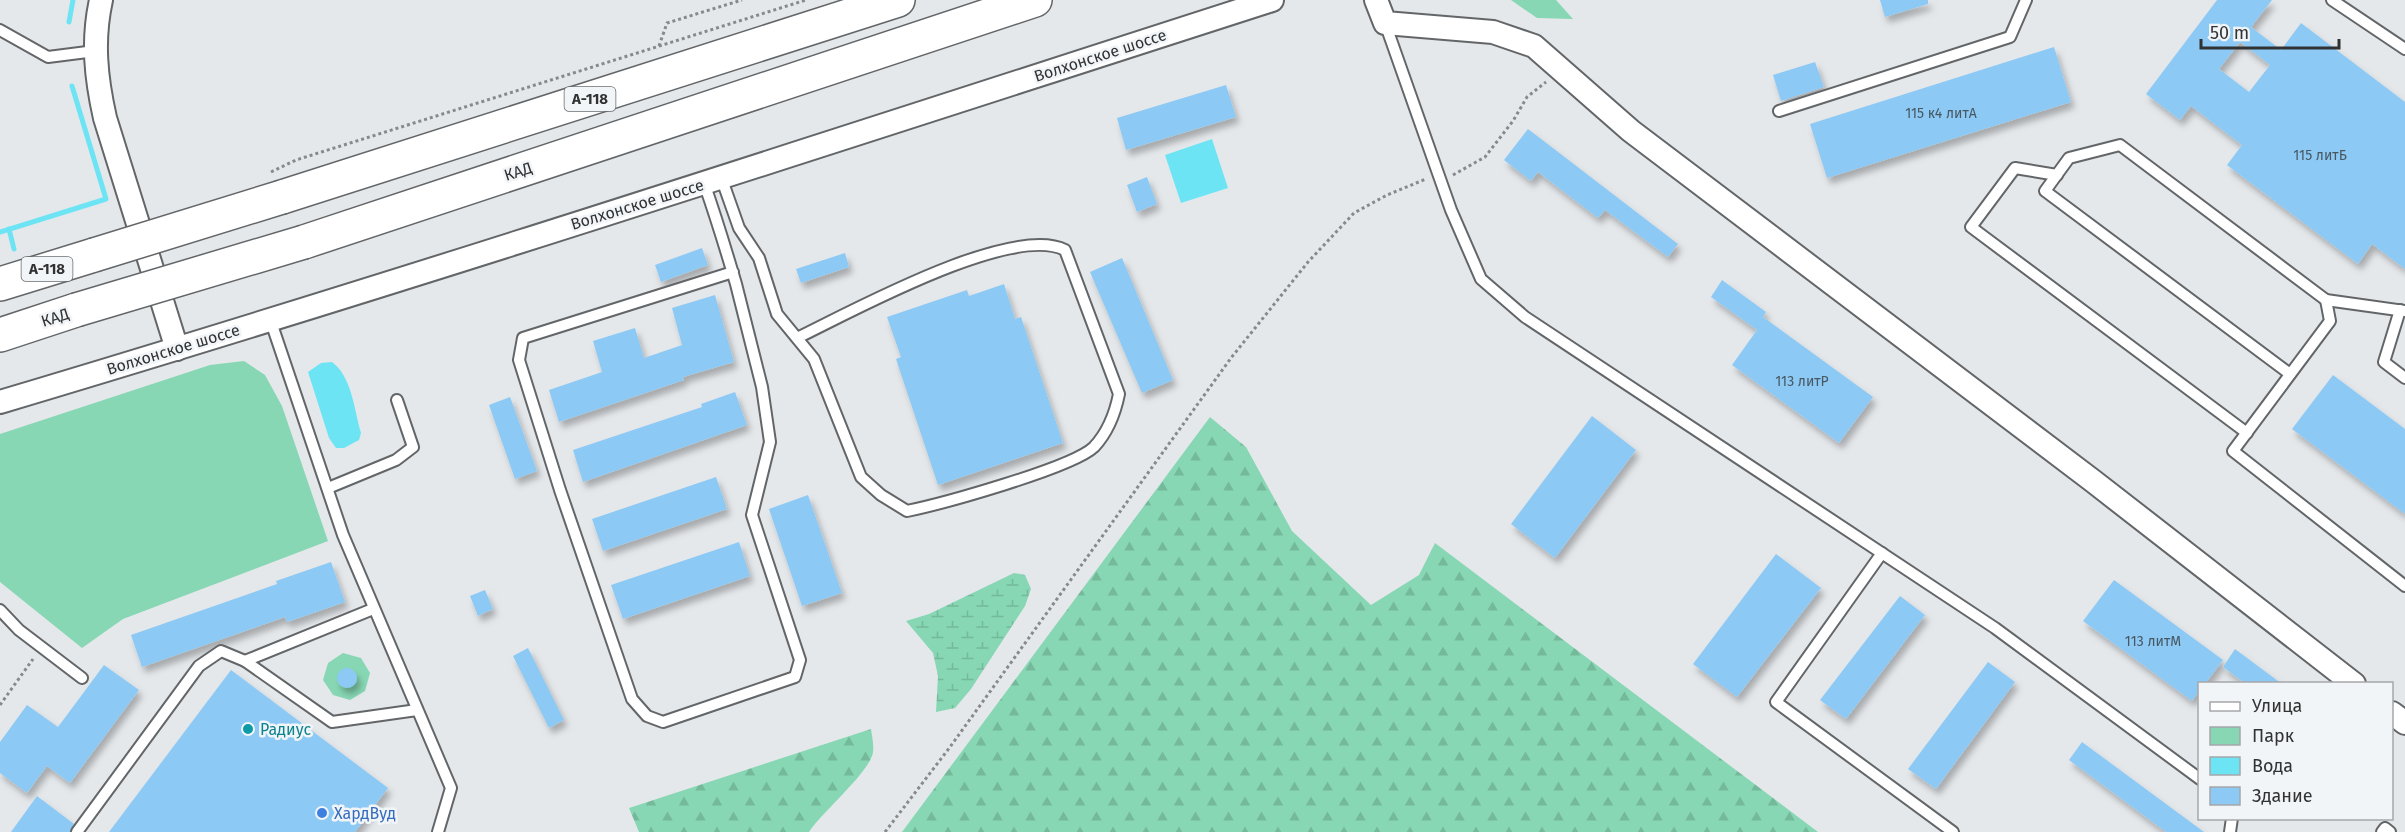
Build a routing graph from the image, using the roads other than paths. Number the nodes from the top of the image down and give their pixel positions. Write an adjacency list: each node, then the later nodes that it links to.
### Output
1 (101, 0): 11 (street)
2 (898, 0): 16 (highway, А-118, bridge)
3 (1035, 0): 20 (highway, КАД, bridge)
4 (1272, 0): 14 (street, Волхонское шоссе)
5 (1376, 0): 8 (street)
6 (2026, 0): 12 (lane)
7 (2332, 0): 10 (lane)
8 (1385, 23): 29 (lane); 35 (street)
9 (0, 30): 11 (lane)
10 (2405, 49)
11 (94, 51): 22 (street)
12 (1779, 111)
13 (2057, 175): 17 (lane); 23 (lane); 27 (lane)
14 (712, 180): 15 (lane); 19 (street, Волхонское шоссе); 21 (lane)
15 (733, 272): 15 (lane)
16 (0, 284)
17 (2326, 300): 18 (lane); 23 (lane)
18 (2402, 311): 24 (lane)
19 (270, 319): 22 (street, Волхонское шоссе); 28 (lane)
20 (0, 335)
21 (797, 338): 21 (lane)
22 (177, 349): 26 (street, Волхонское шоссе)
23 (2290, 374): 27 (lane)
24 (2405, 378)
25 (397, 400): 28 (lane)
26 (0, 402)
27 (2247, 433): 30 (lane)
28 (327, 488): 31 (lane)
29 (1882, 553): 39 (lane); 42 (lane)
30 (2405, 586)
31 (373, 609): 33 (lane); 36 (lane)
32 (0, 610): 34 (lane)
33 (245, 661): 36 (lane); 40 (lane)
34 (82, 678)
35 (2351, 682)
36 (417, 710): 41 (lane)
37 (2393, 714): 38 (street)
38 (2405, 723)
39 (2198, 778)
40 (77, 832)
41 (438, 832)
42 (1953, 832)
43 (2382, 832): 44 (lane)
44 (2390, 832)

